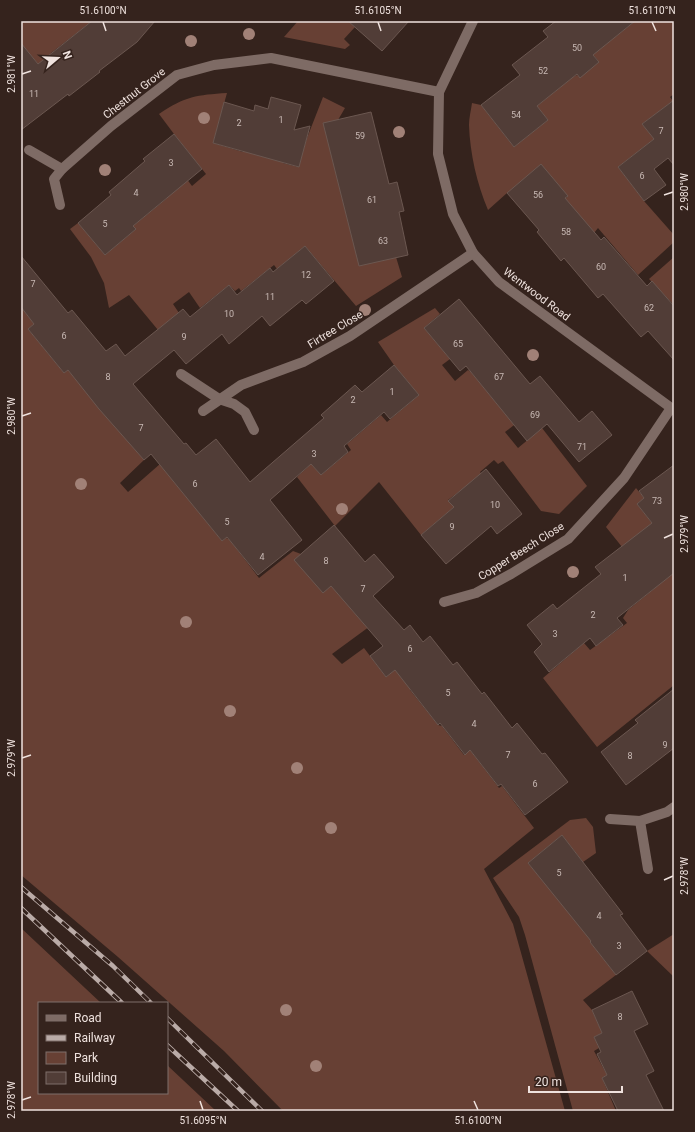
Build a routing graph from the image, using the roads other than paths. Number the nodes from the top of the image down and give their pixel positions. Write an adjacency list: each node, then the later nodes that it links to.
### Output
1 (473, 21): 2 (street, Wentwood Road)
2 (439, 92): 4 (street, Chestnut Grove); 6 (street, Wentwood Road)
3 (28, 150): 4 (street)
4 (62, 169): 5 (street, Chestnut Grove)
5 (60, 205)
6 (473, 253): 8 (street, Firtree Close); 9 (street, Wentwood Road)
7 (182, 374): 8 (street)
8 (220, 399): 10 (street, Firtree Close); 11 (street)
9 (672, 409): 12 (street, Copper Beech Close)
10 (203, 411)
11 (254, 430)
12 (444, 602)
13 (674, 807): 15 (street)
14 (610, 819): 15 (street)
15 (640, 821): 16 (street)
16 (648, 869)

